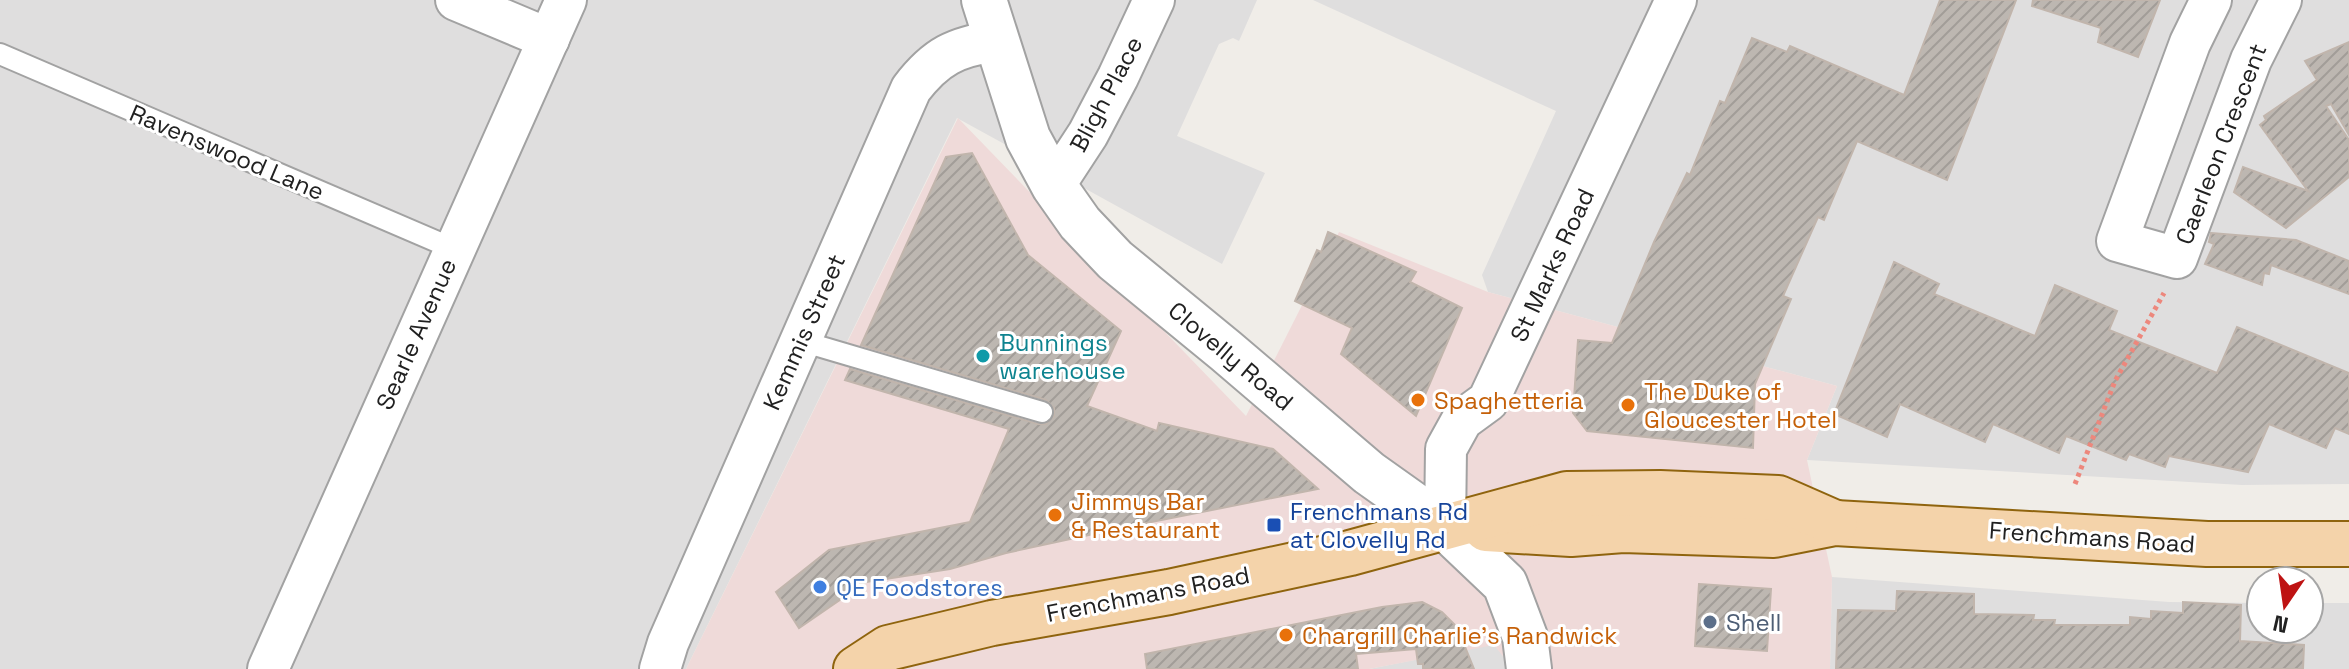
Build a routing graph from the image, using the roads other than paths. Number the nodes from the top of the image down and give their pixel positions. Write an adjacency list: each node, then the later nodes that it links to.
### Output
1 (456, 0): 8 (street)
2 (566, 0): 8 (street, Searle Avenue)
3 (984, 0): 9 (street, Clovelly Road)
4 (1154, 0): 11 (street, Bligh Place)
5 (1676, 0): 15 (street, St Marks Road)
6 (2211, 0): 7 (street, Caerleon Crescent)
7 (2281, 0)
8 (549, 39): 12 (street, Searle Avenue)
9 (995, 41): 11 (street, Clovelly Road); 13 (street, Kemmis Street)
10 (0, 54): 12 (lane, Ravenswood Lane)
11 (1054, 186): 15 (street, Clovelly Road)
12 (454, 249): 17 (street, Searle Avenue)
13 (801, 341): 14 (lane); 18 (street, Kemmis Street)
14 (1042, 412)
15 (1445, 527): 16 (main road, Frenchmans Road); 19 (main road, Frenchmans Road); 20 (street, Clovelly Road)
16 (2349, 544)
17 (268, 669)
18 (660, 669)
19 (856, 669)
20 (1529, 669)

